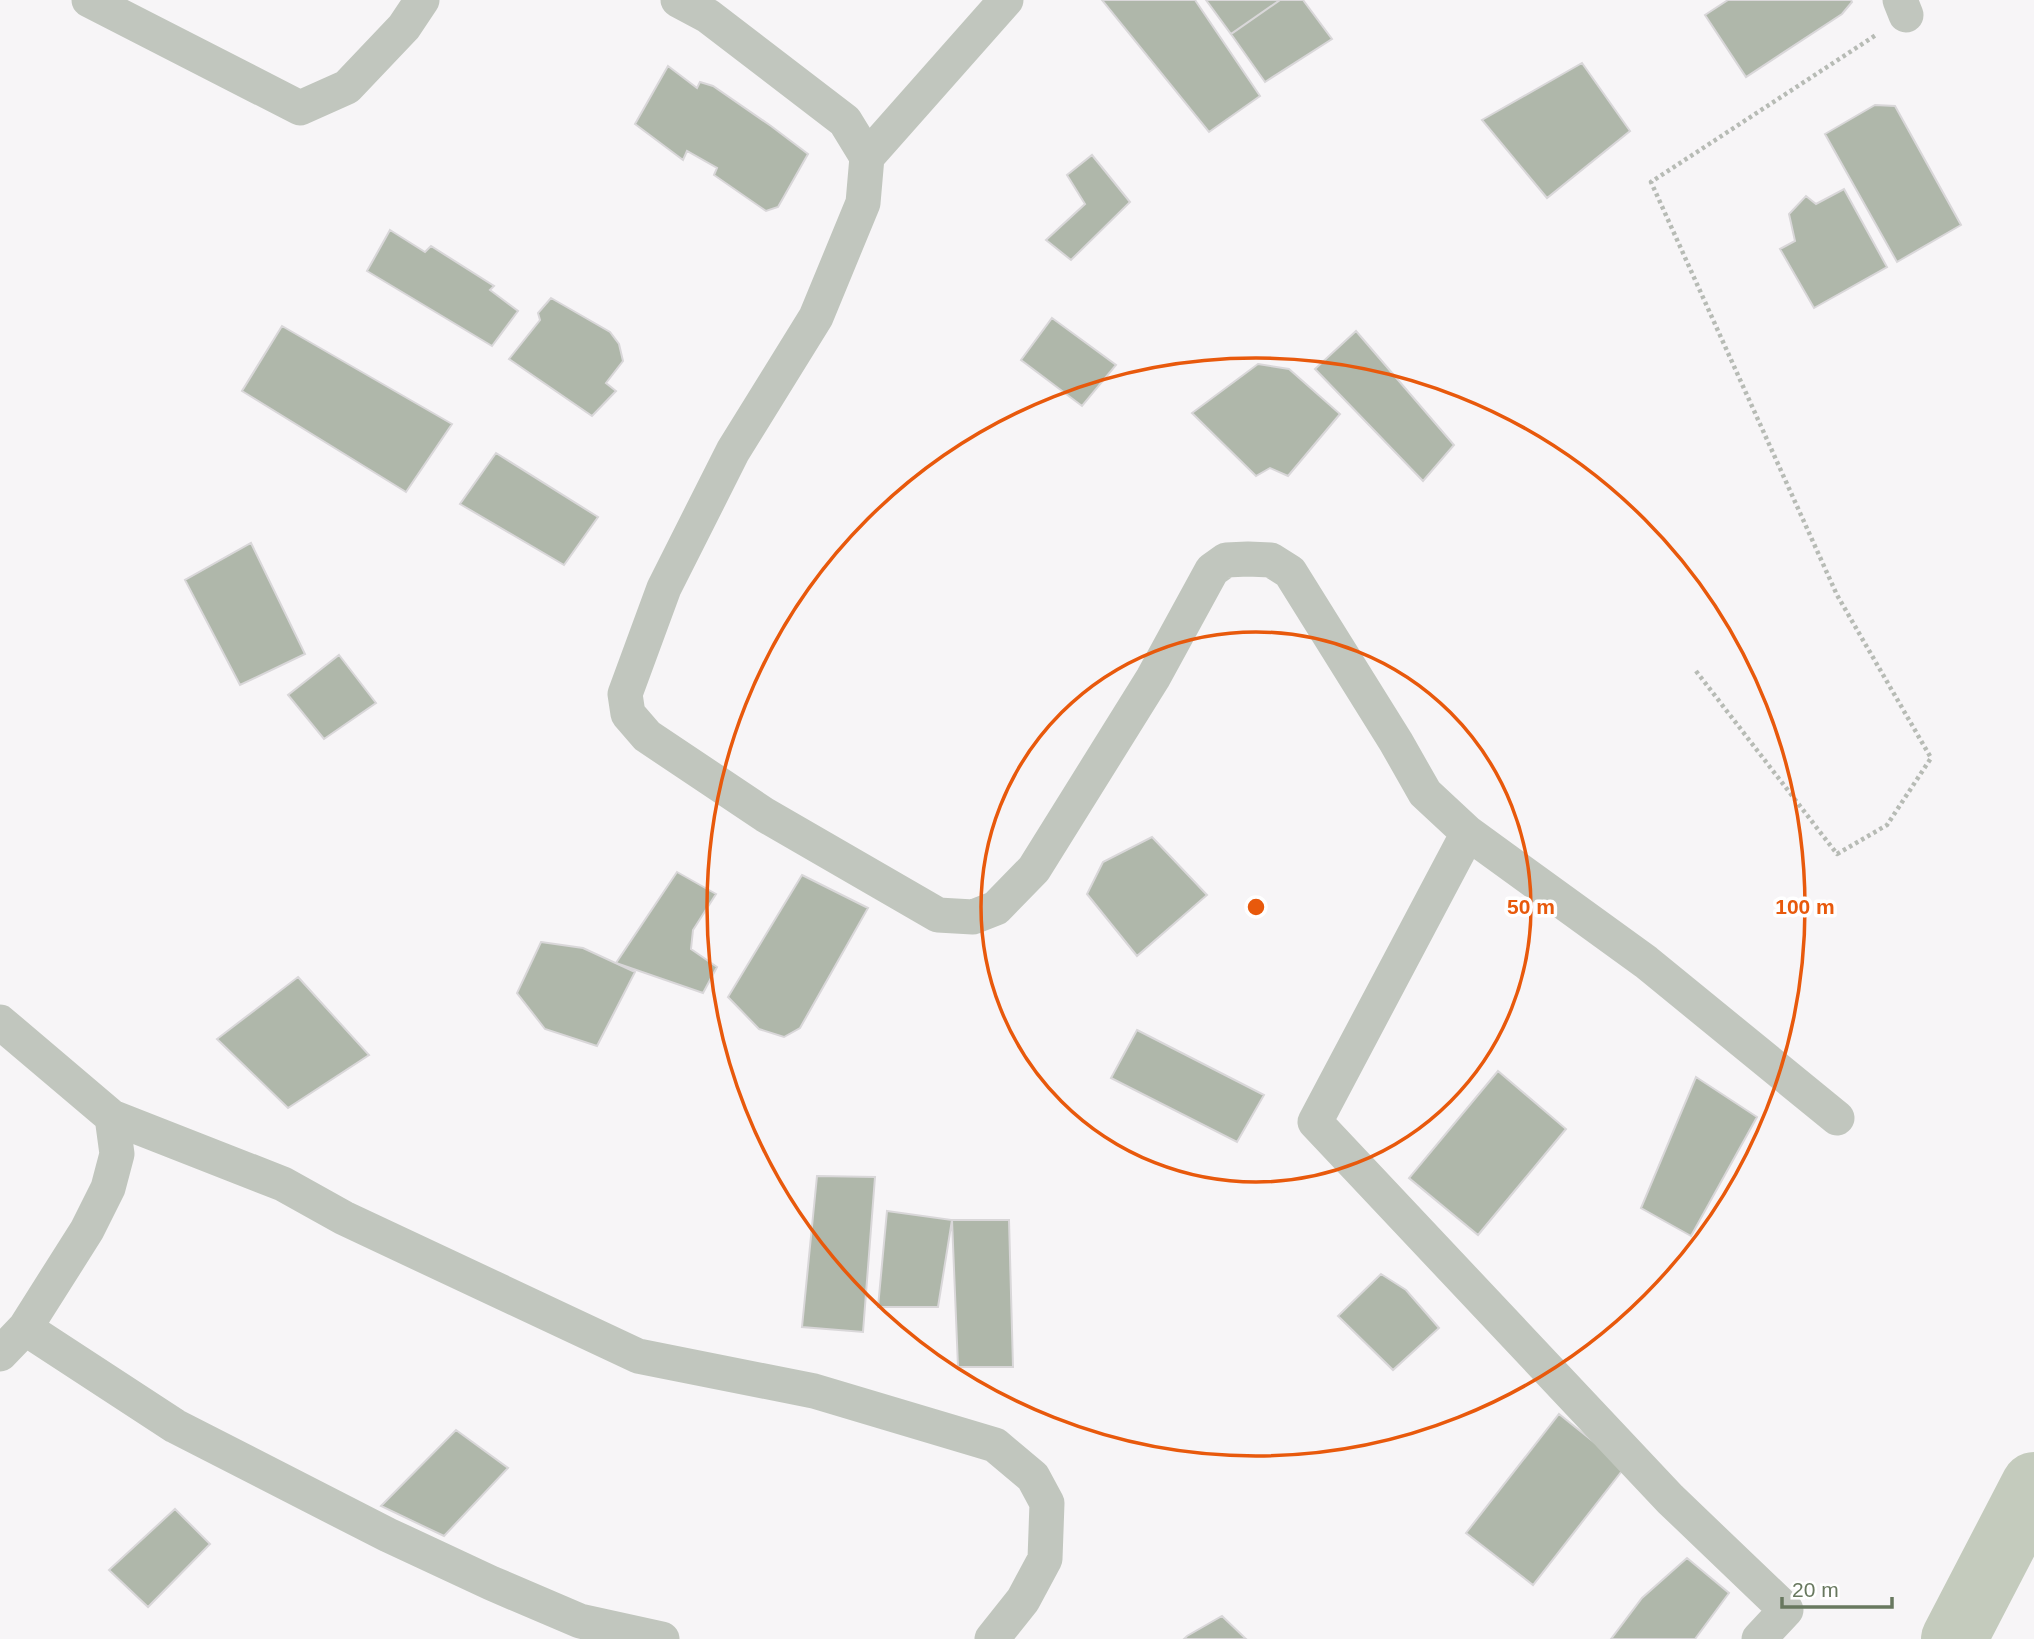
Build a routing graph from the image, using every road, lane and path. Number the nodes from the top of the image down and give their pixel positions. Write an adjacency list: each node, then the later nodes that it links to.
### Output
1 (89, 0): 2 (street)
2 (422, 0)
3 (677, 0): 6 (street)
4 (1006, 0): 6 (street)
5 (1903, 7): 7 (path)
6 (867, 157): 8 (street)
7 (1696, 671)
8 (1468, 834): 11 (street); 16 (street)
9 (0, 1022): 10 (street)
10 (112, 1117): 12 (street); 15 (street)
11 (1837, 1118)
12 (25, 1328): 13 (street); 14 (street)
13 (0, 1354)
14 (662, 1639)
15 (992, 1639)
16 (1759, 1639)

